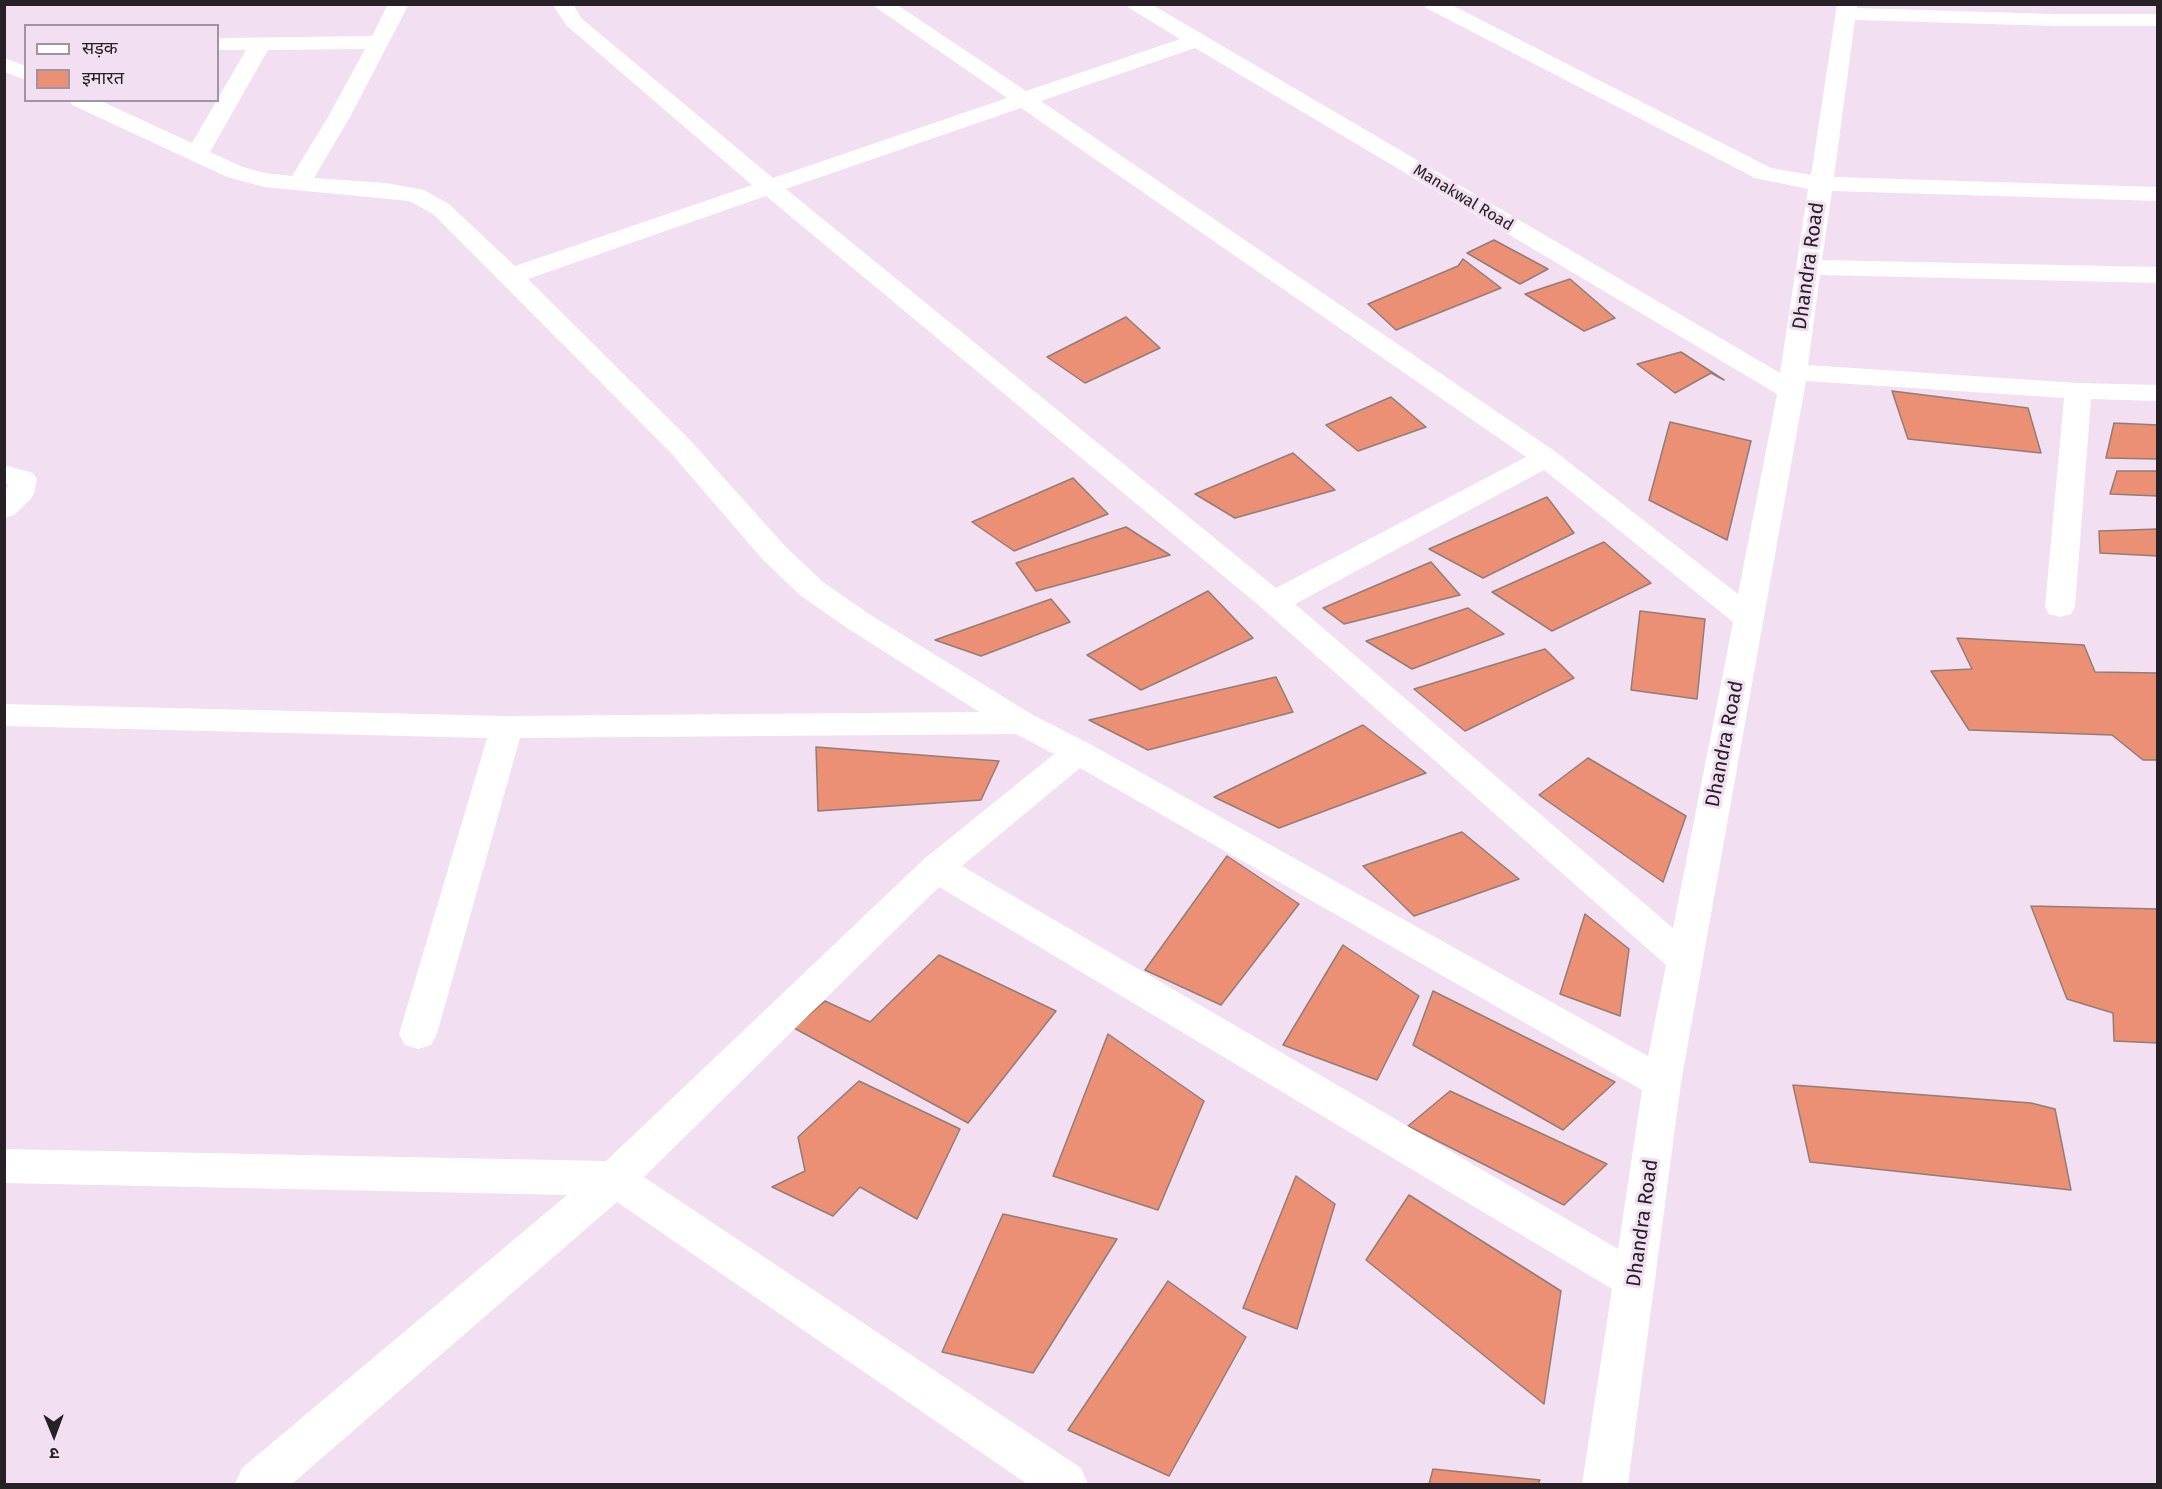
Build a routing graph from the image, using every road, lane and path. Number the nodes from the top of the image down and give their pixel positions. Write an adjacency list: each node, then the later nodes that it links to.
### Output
1 (399, 4): 9 (street)
2 (562, 4): 19 (street)
3 (881, 4): 14 (street)
4 (1136, 4): 8 (street, Manakwal Road)
5 (1432, 4): 18 (street)
6 (1847, 9): 7 (street); 18 (street, Dhandra Road)
7 (2157, 20)
8 (1196, 40): 14 (street); 24 (street, Manakwal Road)
9 (379, 42): 10 (street); 17 (street)
10 (261, 43): 11 (street); 16 (street)
11 (219, 44)
12 (8, 53): 13 (street)
13 (24, 72)
14 (1025, 100): 19 (street); 27 (street)
15 (84, 102): 16 (street)
16 (197, 155): 17 (street)
17 (298, 184): 23 (street)
18 (1821, 184): 20 (street); 21 (street, Dhandra Road)
19 (770, 187): 23 (street); 30 (street)
20 (2157, 194)
21 (1809, 267): 22 (street); 24 (street, Dhandra Road)
22 (2157, 275)
23 (511, 276): 34 (street)
24 (1792, 381): 25 (street); 32 (street, Dhandra Road)
25 (2078, 391): 26 (street); 31 (street)
26 (2157, 393)
27 (1546, 458): 30 (street); 32 (street)
28 (4, 474): 29 (street)
29 (4, 508)
30 (1274, 602): 38 (street)
31 (2060, 607)
32 (1749, 619): 38 (street, Dhandra Road)
33 (4, 715): 35 (street)
34 (1021, 723): 35 (street); 36 (street)
35 (507, 727): 39 (street)
36 (1078, 752): 37 (street); 40 (street)
37 (936, 868): 42 (street); 43 (street)
38 (1685, 960): 40 (street, Dhandra Road)
39 (418, 1034)
40 (1662, 1083): 43 (street, Dhandra Road)
41 (4, 1167): 42 (street)
42 (615, 1179): 44 (street); 45 (street)
43 (1635, 1281): 46 (street, Dhandra Road)
44 (258, 1485)
45 (1065, 1485)
46 (1605, 1485)

